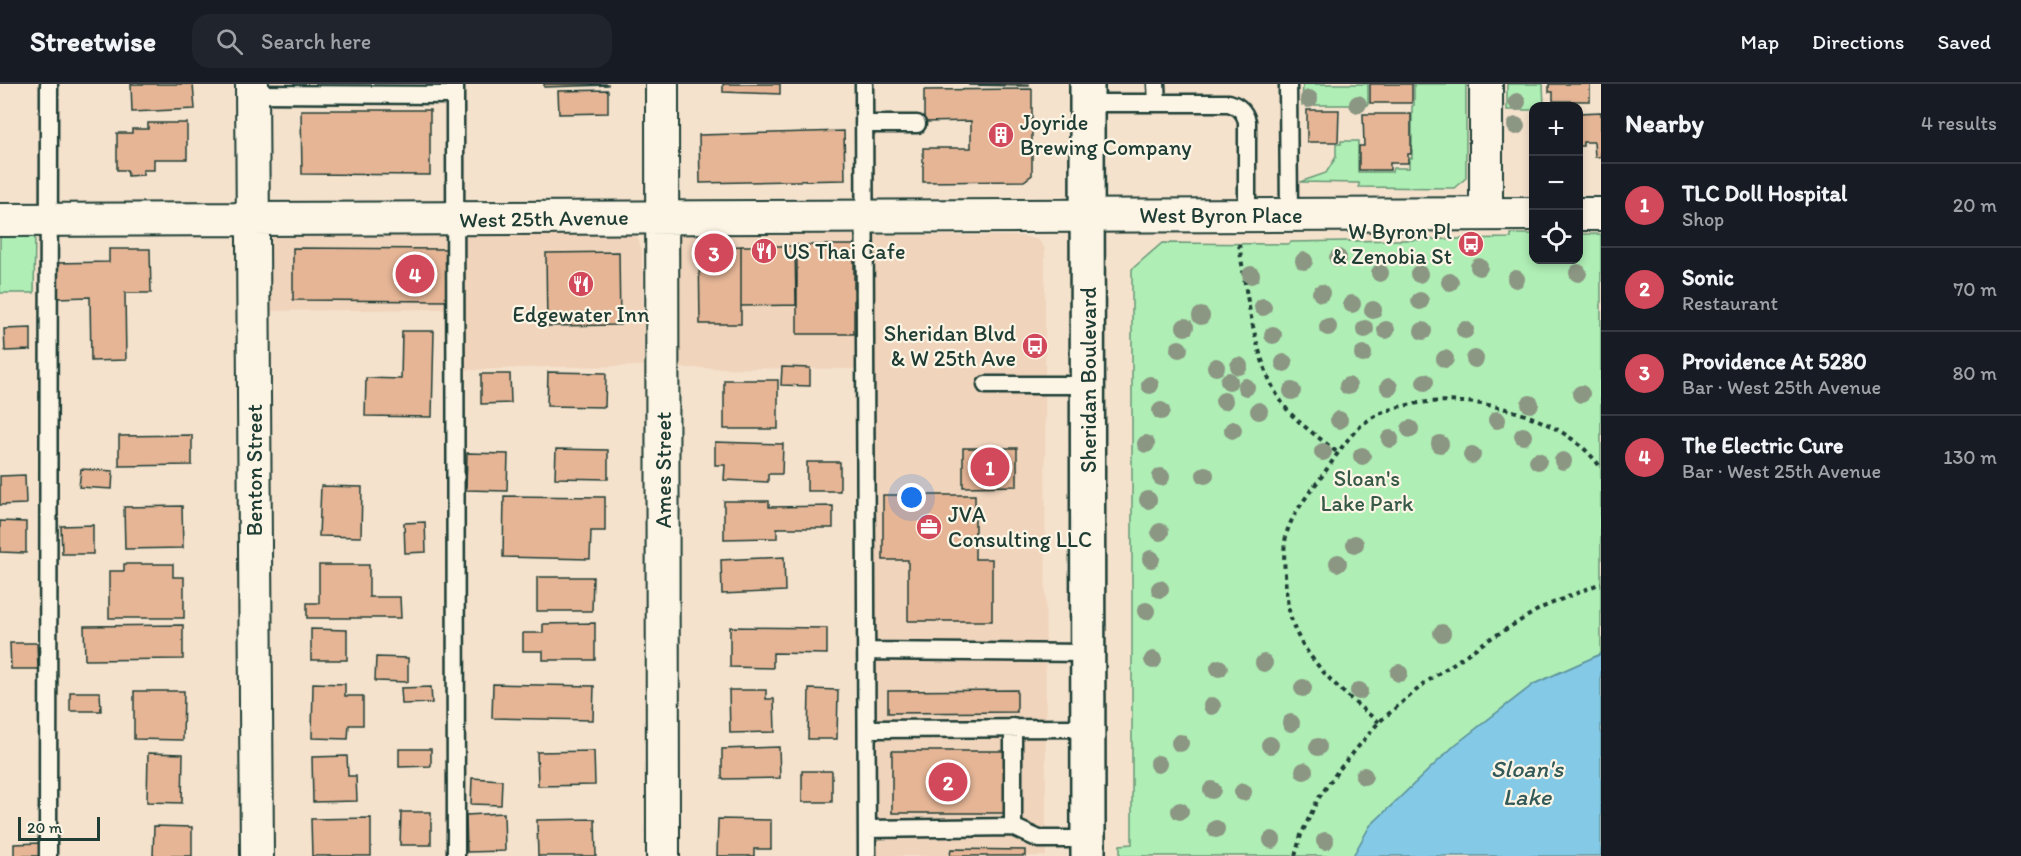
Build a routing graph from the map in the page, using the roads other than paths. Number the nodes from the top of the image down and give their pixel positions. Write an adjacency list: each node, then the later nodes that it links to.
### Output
1 (49, 84): 23 (lane)
2 (662, 84): 20 (street, Ames Street)
3 (864, 84): 11 (lane)
4 (1156, 84): 10 (lane)
5 (1288, 84): 18 (lane)
6 (1486, 84): 13 (street)
7 (252, 89): 8 (lane); 24 (street, Benton Street)
8 (455, 90): 21 (lane)
9 (1087, 94): 10 (lane); 17 (main road, Sheridan Boulevard)
10 (1157, 103): 25 (lane)
11 (864, 124): 12 (lane); 19 (lane)
12 (917, 124)
13 (1486, 214): 14 (street, West Byron Place); 18 (street, West Byron Place)
14 (1529, 214)
15 (1583, 214): 16 (street)
16 (1601, 214)
17 (1088, 215): 19 (street, West 25th Avenue); 25 (street, West Byron Place); 27 (main road, Sheridan Boulevard)
18 (1288, 215): 25 (street, West Byron Place)
19 (864, 216): 20 (street, West 25th Avenue); 28 (lane)
20 (663, 217): 21 (street, West 25th Avenue); 39 (street, Ames Street)
21 (455, 219): 24 (street, West 25th Avenue); 38 (lane)
22 (0, 220): 23 (street, West 25th Avenue)
23 (49, 221): 24 (street, West 25th Avenue); 36 (lane)
24 (253, 221): 37 (street, Benton Street)
25 (1243, 226)
26 (986, 386): 27 (lane)
27 (1088, 386): 29 (main road, Sheridan Boulevard)
28 (867, 651): 29 (lane); 32 (lane)
29 (1088, 653): 31 (main road, Sheridan Boulevard)
30 (1013, 727): 31 (lane); 32 (lane); 33 (lane)
31 (1088, 728): 35 (main road, Sheridan Boulevard)
32 (867, 729): 34 (lane)
33 (1013, 827): 34 (lane); 35 (lane)
34 (867, 829): 40 (lane)
35 (1088, 847)
36 (48, 856)
37 (257, 856)
38 (456, 856)
39 (663, 856)
40 (867, 856)

